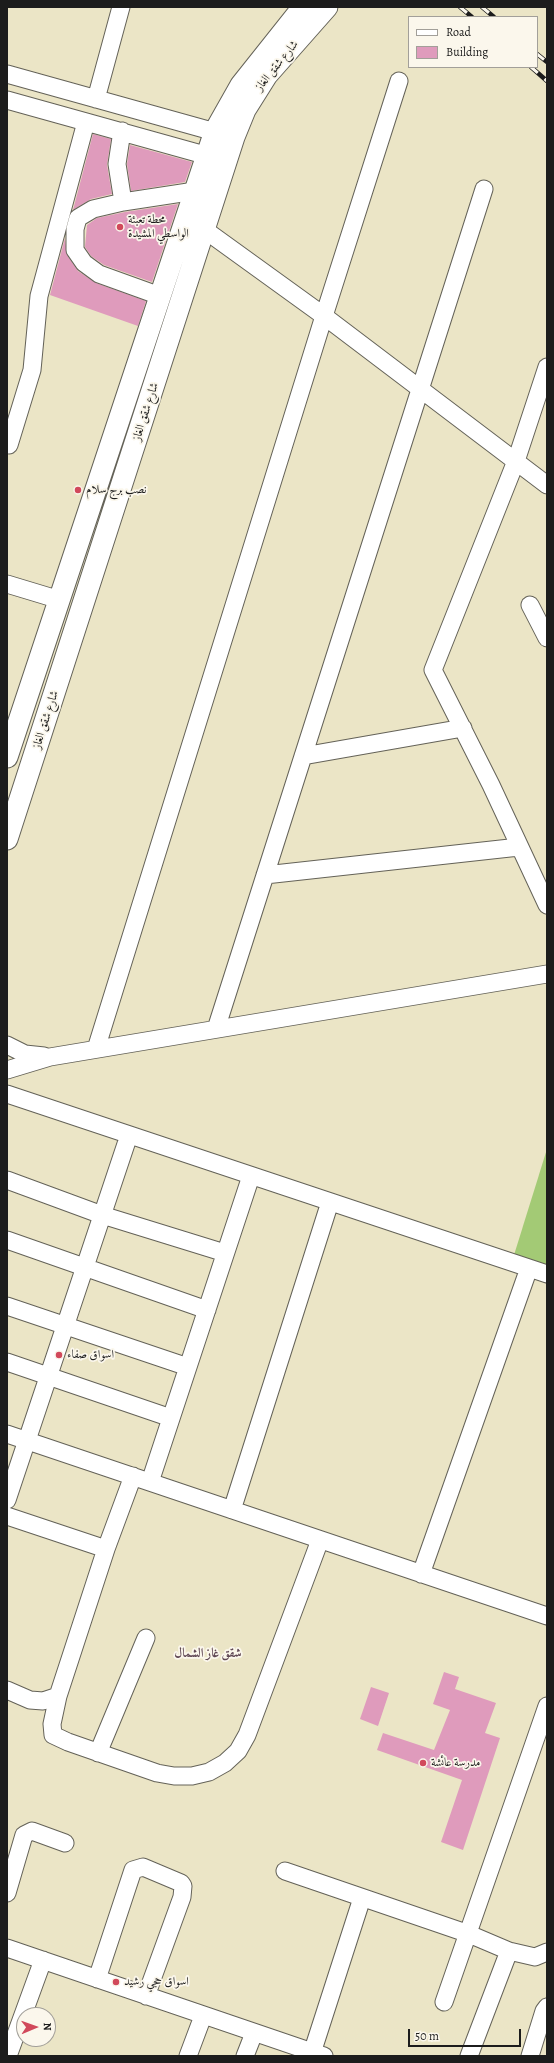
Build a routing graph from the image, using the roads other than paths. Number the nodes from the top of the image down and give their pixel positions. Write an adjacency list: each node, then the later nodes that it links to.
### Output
1 (121, 7): 6 (street)
2 (303, 7): 10 (main road, شارع شقق الغاز)
3 (326, 7): 10 (main road, شارع شقق الغاز)
4 (7, 74): 6 (street)
5 (399, 81): 18 (street)
6 (96, 99): 10 (street)
7 (7, 100): 8 (street)
8 (86, 122): 9 (street); 21 (street)
9 (122, 131): 11 (street); 15 (street)
10 (224, 134): 11 (main road, شارع شقق الغاز); 12 (main road, شارع شقق الغاز)
11 (207, 154): 12 (street); 14 (main road, شارع شقق الغاز)
12 (226, 161): 16 (main road, شارع شقق الغاز)
13 (484, 189): 20 (street)
14 (195, 191): 15 (street); 17 (main road, شارع شقق الغاز)
15 (123, 202): 17 (street)
16 (205, 230): 18 (street); 30 (main road, شارع شقق الغاز)
17 (160, 296): 25 (main road, شارع شقق الغاز)
18 (324, 316): 20 (street); 39 (street)
19 (547, 367): 22 (street)
20 (420, 390): 22 (street); 31 (street)
21 (8, 446)
22 (516, 461): 23 (street); 28 (street)
23 (547, 485)
24 (7, 584): 25 (street)
25 (60, 600): 29 (main road, شارع شقق الغاز)
26 (530, 606): 27 (street)
27 (547, 638)
28 (463, 728): 31 (street); 33 (street)
29 (10, 749): 30 (main road)
30 (36, 750): 32 (main road, شارع شقق الغاز)
31 (303, 756): 34 (street)
32 (7, 840)
33 (519, 847): 34 (street); 35 (street)
34 (265, 875): 37 (street)
35 (547, 905)
36 (547, 974): 37 (street)
37 (216, 1029): 39 (street)
38 (7, 1044): 40 (street)
39 (96, 1049): 40 (street)
40 (50, 1056): 41 (street)
41 (7, 1070)
42 (7, 1094): 43 (street)
43 (129, 1135): 44 (street); 47 (street)
44 (251, 1176): 46 (street); 49 (street)
45 (7, 1180): 47 (street)
46 (330, 1202): 51 (street); 65 (street)
47 (102, 1214): 49 (street); 50 (street)
48 (7, 1240): 50 (street)
49 (225, 1253): 54 (street)
50 (85, 1267): 54 (street); 55 (street)
51 (529, 1268): 52 (street); 69 (street)
52 (547, 1274)
53 (7, 1306): 55 (street)
54 (207, 1310): 57 (street)
55 (65, 1326): 57 (street); 58 (street)
56 (7, 1362): 58 (street)
57 (188, 1368): 59 (street)
58 (49, 1376): 59 (street); 61 (street)
59 (171, 1418): 63 (street)
60 (7, 1434): 61 (street)
61 (27, 1441): 62 (street); 64 (street)
62 (133, 1476): 63 (street); 68 (street)
63 (150, 1482): 65 (street)
64 (7, 1500)
65 (232, 1510): 67 (street)
66 (7, 1516): 68 (street)
67 (320, 1540): 69 (street); 75 (street)
68 (106, 1549): 73 (street)
69 (421, 1574): 70 (street)
70 (547, 1616)
71 (146, 1638): 75 (street)
72 (7, 1690): 73 (street)
73 (58, 1696): 75 (street)
74 (547, 1706): 80 (street)
75 (98, 1753)
76 (65, 1843): 78 (street)
77 (285, 1871): 79 (street)
78 (7, 1893)
79 (362, 1898): 80 (street); 91 (street)
80 (469, 1934): 82 (street); 87 (street)
81 (7, 1948): 84 (street)
82 (510, 1951): 83 (street); 95 (street)
83 (547, 1952)
84 (43, 1960): 85 (street); 92 (street)
85 (97, 1979): 86 (street); 86 (street)
86 (146, 1996): 89 (street)
87 (444, 2002)
88 (547, 2007): 96 (street)
89 (203, 2016): 90 (street); 93 (street)
90 (254, 2033): 91 (street); 94 (street)
91 (318, 2054)
92 (8, 2056)
93 (188, 2056)
94 (245, 2056)
95 (469, 2056)
96 (530, 2056)

